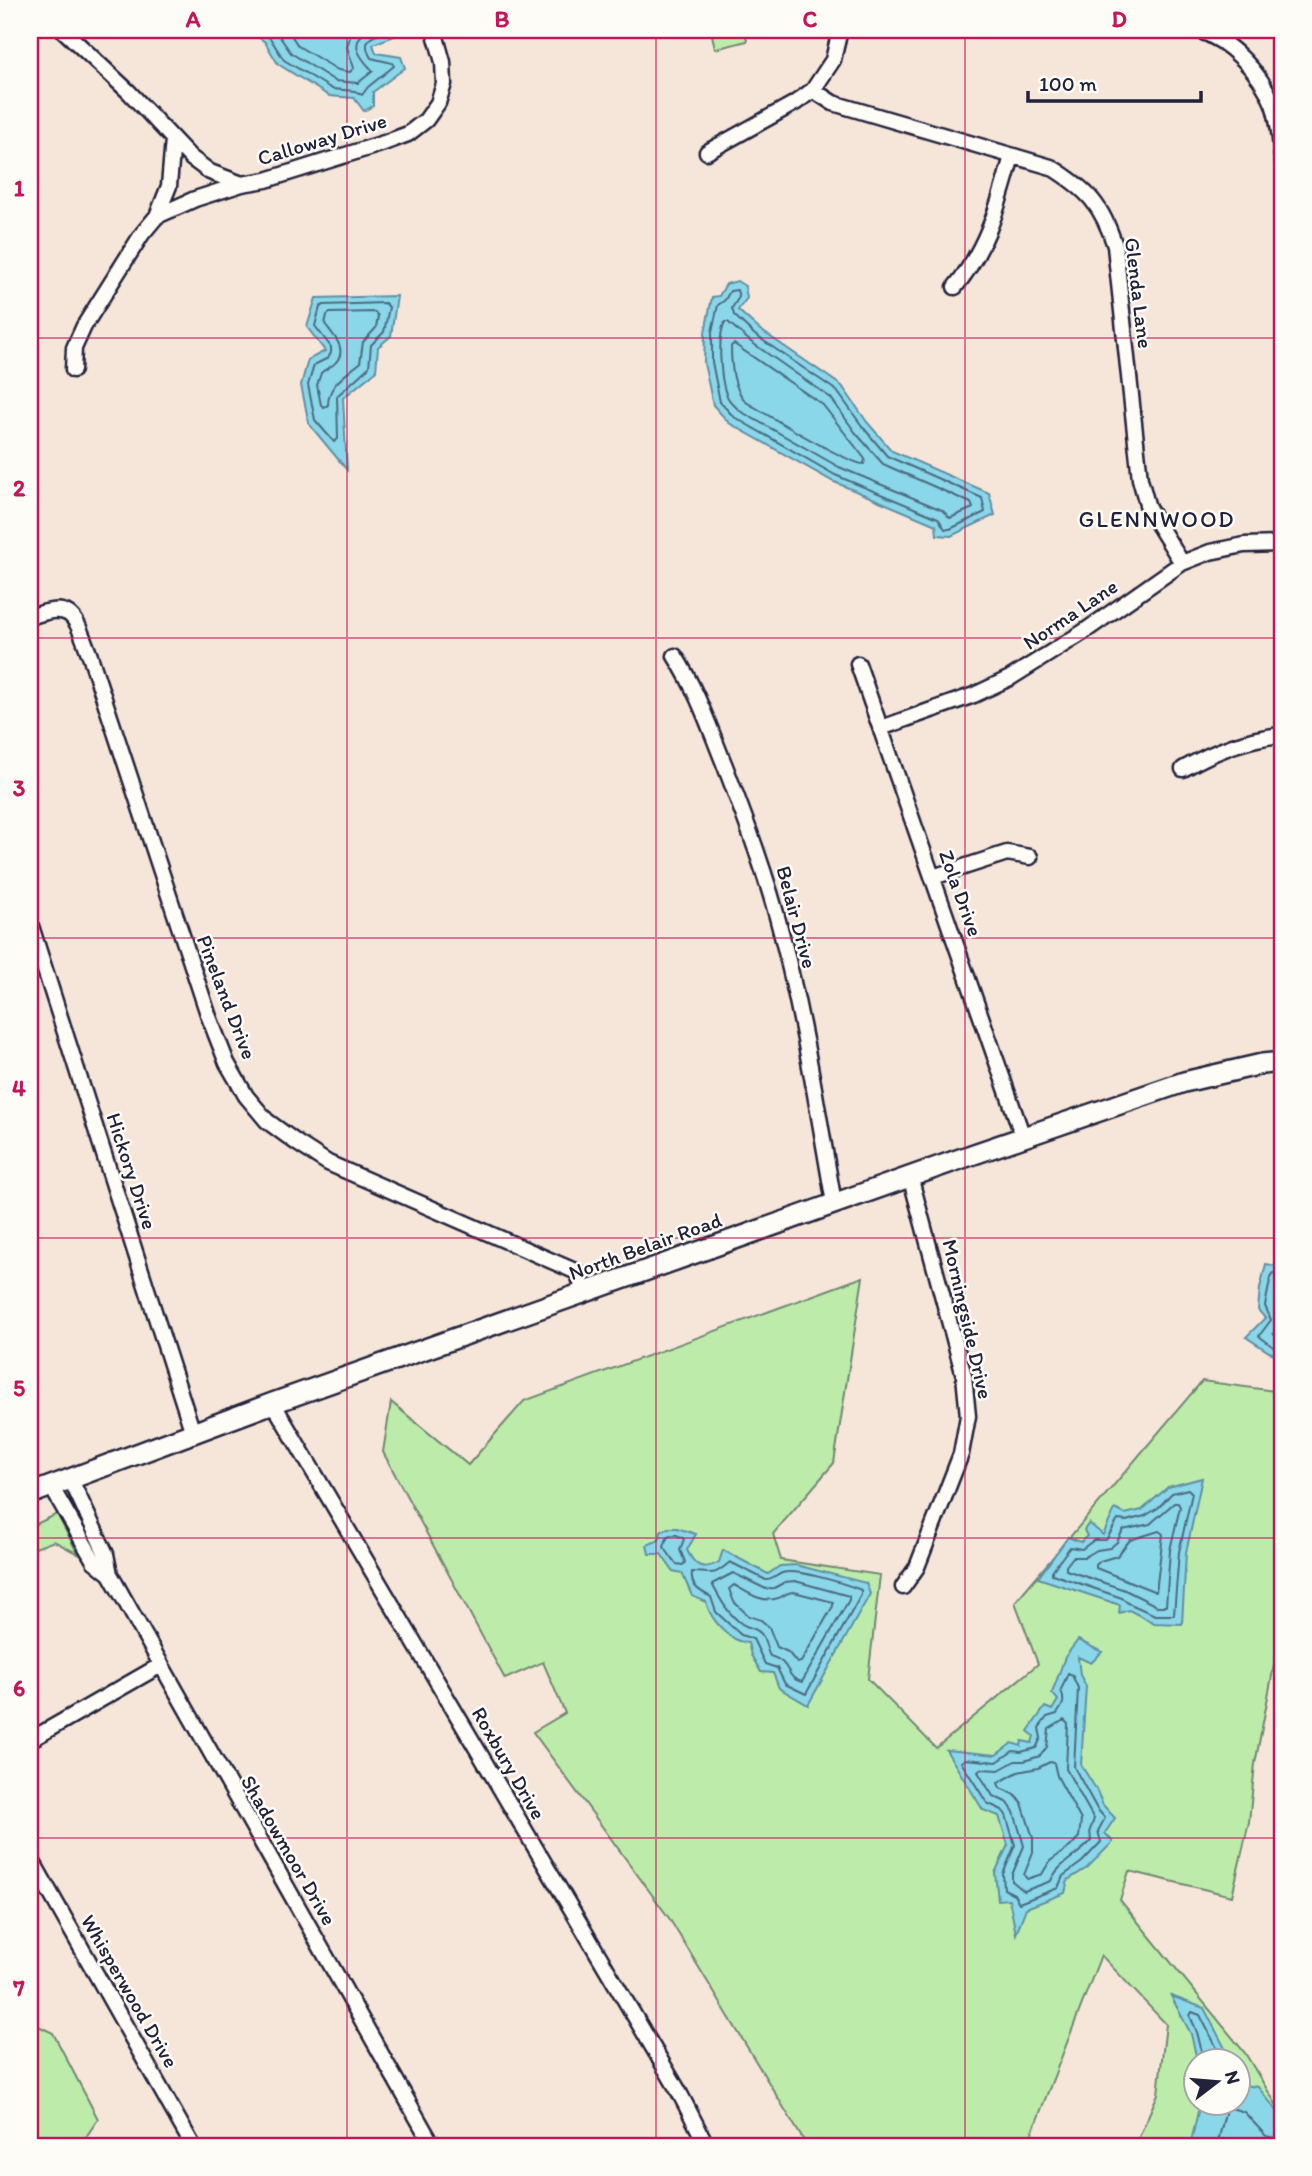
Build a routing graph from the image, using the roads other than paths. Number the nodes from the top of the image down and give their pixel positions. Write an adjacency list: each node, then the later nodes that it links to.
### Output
1 (62, 30): 6 (street, Calloway Drive)
2 (433, 30): 10 (street, Calloway Drive)
3 (840, 30): 5 (street)
4 (1196, 30): 9 (street)
5 (813, 90): 7 (street); 8 (street, Glenda Lane)
6 (173, 139): 10 (street, Calloway Drive); 11 (street)
7 (707, 152)
8 (1012, 156): 12 (street); 15 (street, Glenda Lane)
9 (1282, 158)
10 (242, 184): 11 (street)
11 (157, 216): 13 (street)
12 (955, 287)
13 (73, 370)
14 (1282, 544): 15 (street, Norma Lane)
15 (1182, 563): 19 (street, Norma Lane)
16 (30, 617): 29 (street, Pineland Drive)
17 (675, 656): 28 (street, Belair Drive)
18 (858, 664): 19 (street, Zola Drive)
19 (881, 727): 23 (street, Zola Drive)
20 (1282, 735): 21 (street)
21 (1183, 769)
22 (1030, 857): 23 (street)
23 (933, 877): 26 (street, Zola Drive)
24 (30, 923): 31 (street, Hickory Drive)
25 (1282, 1062): 26 (main road, North Belair Road)
26 (1023, 1137): 27 (main road, North Belair Road)
27 (910, 1176): 28 (main road, North Belair Road); 38 (street, Morningside Drive)
28 (834, 1203): 29 (main road, North Belair Road)
29 (584, 1292): 30 (main road, North Belair Road)
30 (273, 1403): 31 (main road, North Belair Road); 44 (street, Roxbury Drive)
31 (193, 1433): 32 (main road, North Belair Road)
32 (70, 1478): 33 (main road, North Belair Road); 35 (street, Shadowmoor Drive)
33 (51, 1486): 34 (main road, North Belair Road); 36 (street, Shadowmoor Drive)
34 (30, 1494)
35 (93, 1526): 36 (street); 37 (street, Shadowmoor Drive)
36 (78, 1533): 37 (street, Shadowmoor Drive)
37 (110, 1574): 39 (street, Shadowmoor Drive)
38 (903, 1587)
39 (161, 1665): 40 (street); 43 (street, Shadowmoor Drive)
40 (30, 1740)
41 (30, 1857): 42 (street, Whisperwood Drive)
42 (193, 2146)
43 (433, 2146)
44 (707, 2146)

